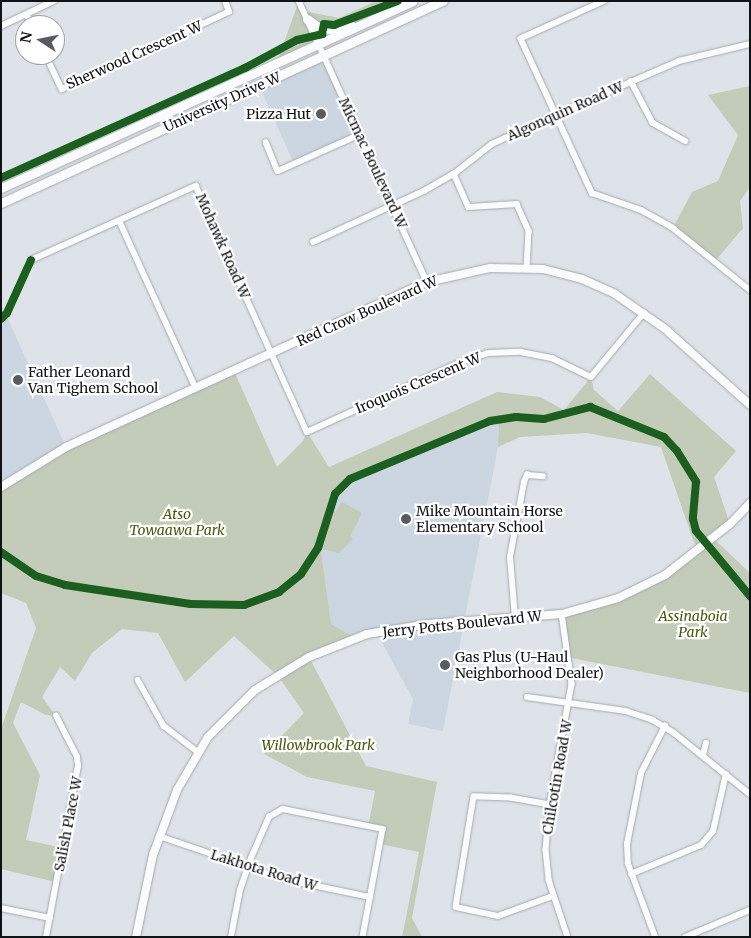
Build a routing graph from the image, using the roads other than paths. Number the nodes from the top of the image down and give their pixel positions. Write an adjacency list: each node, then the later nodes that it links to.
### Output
1 (54, 1): 7 (street)
2 (225, 1): 14 (street, Sherwood Crescent W)
3 (299, 1): 8 (street, Micmac Boulevard W)
4 (413, 1): 9 (main road, University Drive W)
5 (442, 1): 13 (main road, University Drive W)
6 (605, 1): 16 (street)
7 (27, 14): 10 (street)
8 (307, 19): 9 (main road); 12 (street, Micmac Boulevard W)
9 (364, 24): 12 (main road, University Drive W)
10 (1, 26)
11 (750, 44): 15 (street, Algonquin Road W)
12 (319, 45): 13 (street, Micmac Boulevard W); 21 (main road, University Drive W)
13 (324, 56): 17 (street, Micmac Boulevard W); 22 (main road, University Drive W)
14 (51, 65)
15 (631, 81): 16 (street, Algonquin Road W); 18 (street)
16 (555, 115): 20 (street, Algonquin Road W); 29 (street)
17 (359, 135): 19 (street); 23 (street, Micmac Boulevard W)
18 (685, 141)
19 (266, 142)
20 (454, 174): 23 (street, Algonquin Road W); 27 (street)
21 (1, 188)
22 (1, 203)
23 (392, 206): 25 (street, Algonquin Road W); 28 (street, Micmac Boulevard W)
24 (120, 222): 26 (street, Mohawk Road W); 31 (street, Mohawk Road W); 32 (street)
25 (313, 242)
26 (31, 260)
27 (527, 267): 28 (street, Red Crow Boulevard W); 30 (street, Red Crow Boulevard W)
28 (427, 282): 31 (street, Red Crow Boulevard W)
29 (750, 290)
30 (644, 313): 31 (street, Iroquois Crescent W); 33 (street, Red Crow Boulevard W)
31 (272, 354): 32 (street, Red Crow Boulevard W)
32 (196, 388): 35 (street, Red Crow Boulevard W)
33 (750, 405)
34 (543, 476): 38 (street)
35 (1, 487)
36 (750, 503): 37 (street, Jerry Potts Boulevard W)
37 (562, 614): 38 (street, Jerry Potts Boulevard W); 41 (street, Chilcotin Road W)
38 (515, 618): 45 (street, Jerry Potts Boulevard W)
39 (138, 680): 45 (street)
40 (527, 697): 41 (street)
41 (570, 702): 43 (street); 49 (street, Chilcotin Road W)
42 (56, 716): 57 (street, Salish Place W)
43 (664, 726): 46 (street); 52 (street)
44 (706, 743): 46 (street)
45 (198, 752): 50 (street, Jerry Potts Boulevard W)
46 (703, 755): 47 (street)
47 (726, 774): 48 (street); 52 (street)
48 (750, 794)
49 (550, 806): 53 (street, Chilcotin Road W); 53 (street)
50 (159, 836): 51 (street, Lakhota Road W); 59 (street, Jerry Potts Boulevard W)
51 (248, 867): 54 (street, Lakhota Road W); 54 (street); 60 (street)
52 (631, 874): 63 (street)
53 (553, 896): 62 (street, Chilcotin Road W)
54 (370, 897): 61 (street)
55 (1, 908): 57 (street)
56 (750, 910): 64 (street)
57 (50, 918): 58 (street, Salish Place W)
58 (46, 937)
59 (136, 937)
60 (231, 937)
61 (363, 937)
62 (568, 937)
63 (655, 937)
64 (685, 937)

